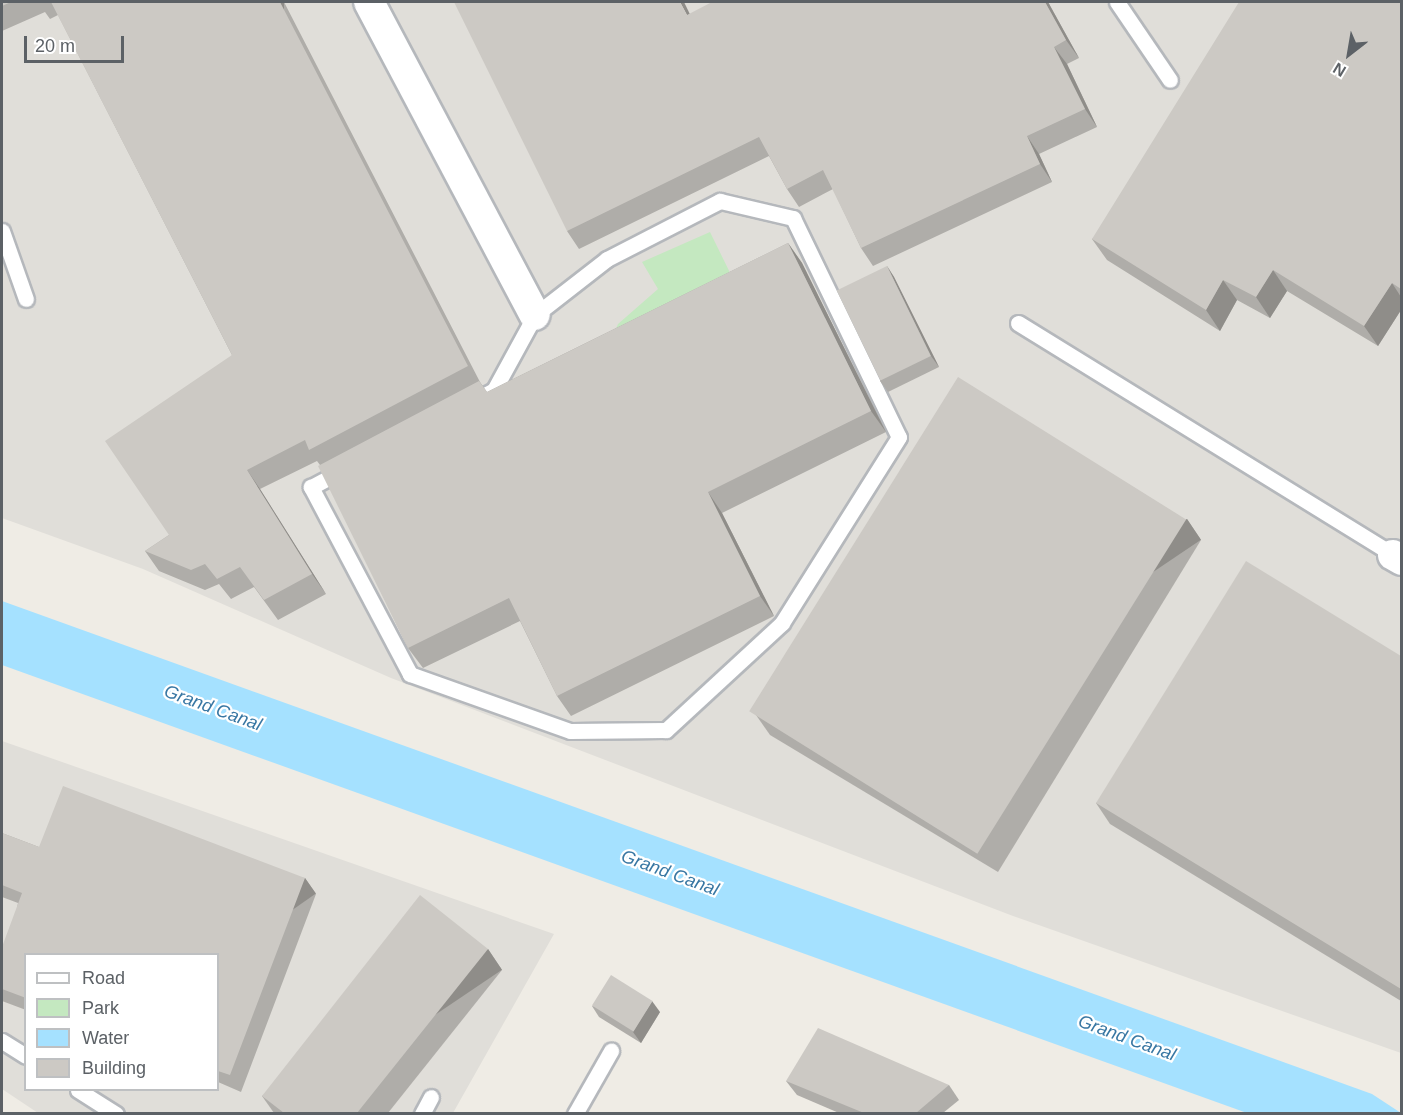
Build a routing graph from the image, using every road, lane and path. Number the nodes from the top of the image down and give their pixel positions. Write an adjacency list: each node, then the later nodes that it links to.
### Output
1 (369, 2): 6 (street)
2 (1117, 2): 3 (lane)
3 (1170, 80)
4 (2, 231): 5 (lane)
5 (26, 299)
6 (535, 315): 6 (lane)
7 (1018, 323): 8 (lane)
8 (1397, 558)
9 (2, 1041): 11 (lane)
10 (611, 1051): 16 (lane)
11 (24, 1055)
12 (81, 1091): 14 (lane)
13 (431, 1097): 15 (lane)
14 (116, 1113)
15 (422, 1113)
16 (574, 1113)

